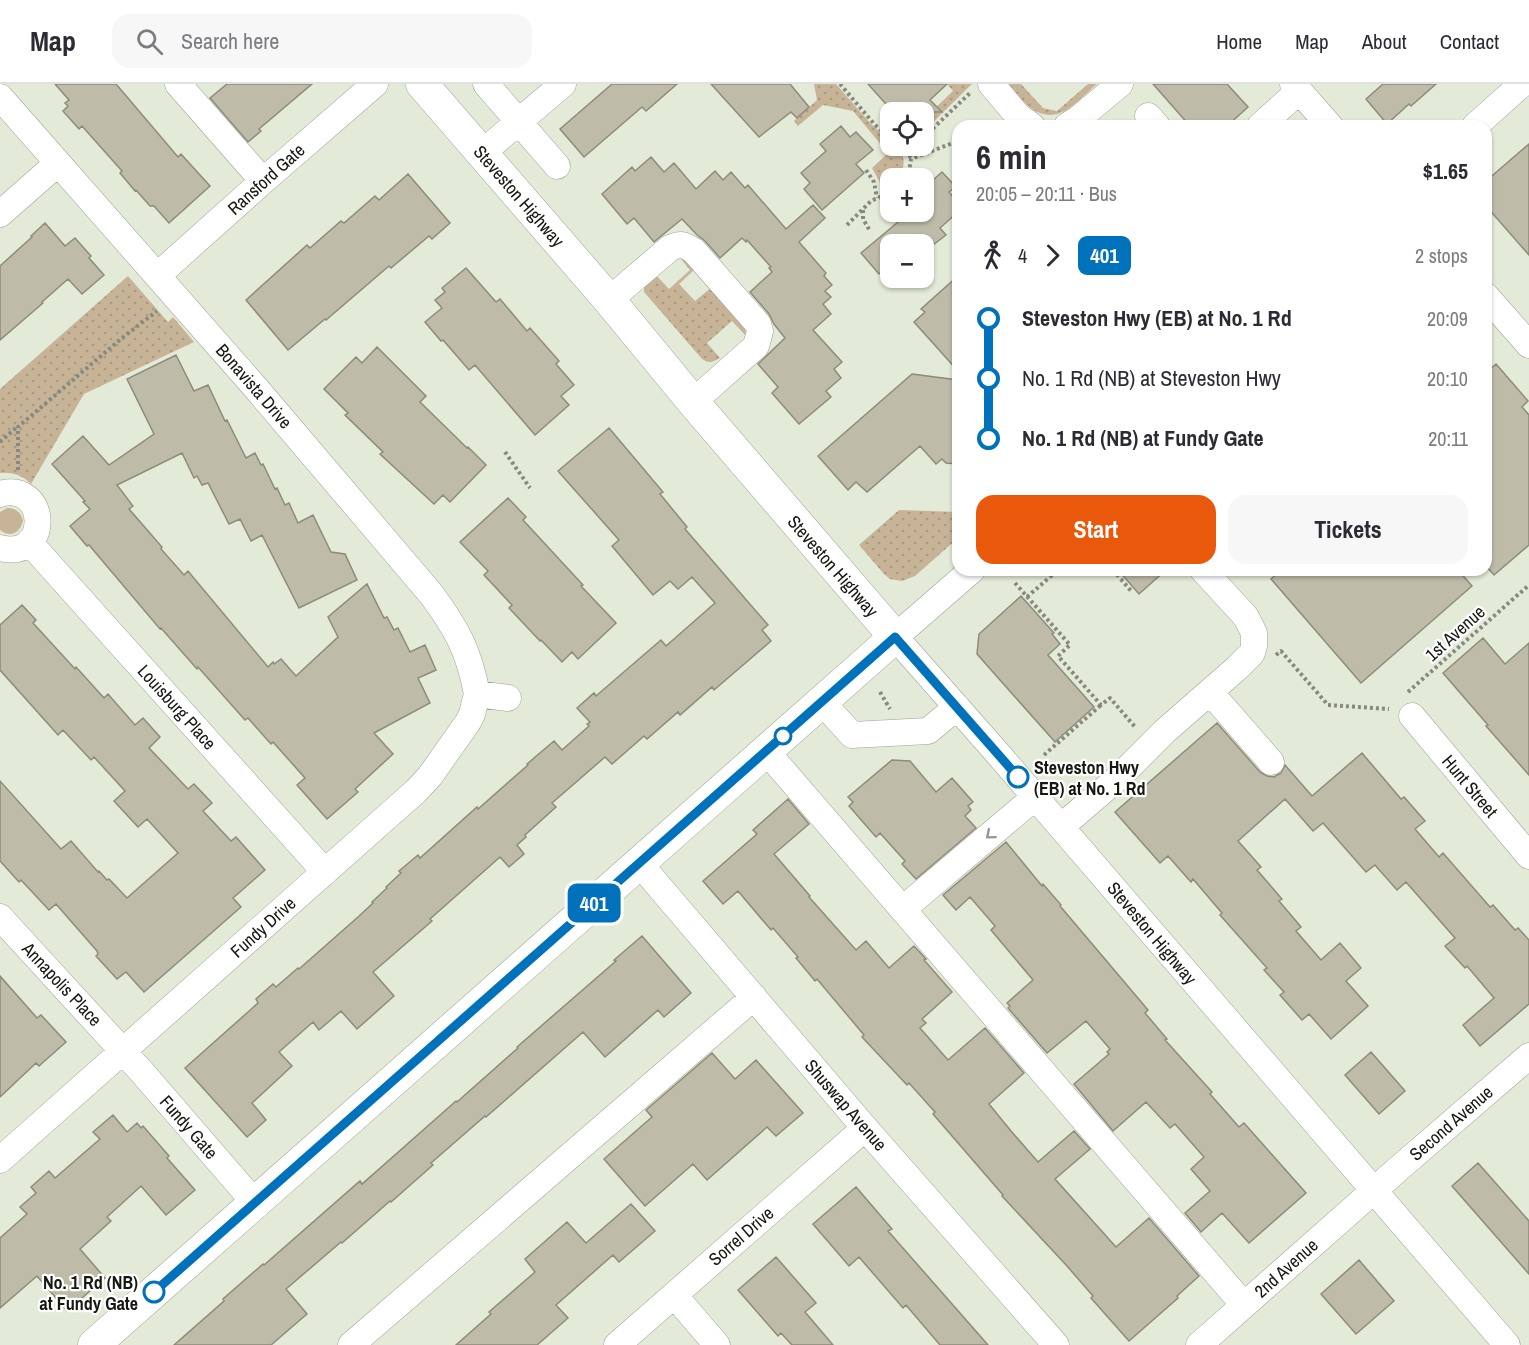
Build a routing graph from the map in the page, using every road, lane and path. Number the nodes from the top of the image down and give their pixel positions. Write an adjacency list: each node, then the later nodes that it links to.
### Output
1 (178, 84): 28 (street)
2 (375, 84): 28 (street, Ransford Gate)
3 (422, 84): 21 (main road, Steveston Highway)
4 (486, 84): 17 (street)
5 (563, 84): 17 (street)
6 (840, 84): 19 (path)
7 (1120, 84): 13 (street)
8 (1522, 84): 16 (street)
9 (1296, 87): 14 (street); 15 (street)
10 (981, 88): 12 (street); 18 (path)
11 (0, 97): 24 (street, Bonavista Drive)
12 (1024, 120)
13 (1076, 120)
14 (1266, 120)
15 (1325, 120)
16 (1482, 120)
17 (518, 122): 21 (street); 25 (street)
18 (934, 128)
19 (880, 129)
20 (952, 143): 23 (path)
21 (482, 153): 36 (main road, Steveston Highway)
22 (909, 156): 23 (path)
23 (911, 159): 26 (path)
24 (58, 163): 32 (street); 35 (street, Bonavista Drive)
25 (557, 166)
26 (910, 168)
27 (866, 170): 30 (path)
28 (263, 181): 35 (street, Ransford Gate)
29 (880, 197): 30 (path)
30 (877, 198): 31 (path)
31 (863, 209): 33 (path); 34 (path)
32 (0, 214)
33 (846, 225)
34 (870, 231)
35 (158, 276): 58 (street, Bonavista Drive)
36 (609, 300): 40 (main road, Steveston Highway); 40 (street)
37 (1492, 303): 39 (street)
38 (162, 307): 41 (path)
39 (1529, 345)
40 (693, 402): 56 (main road, Steveston Highway)
41 (18, 427): 42 (path); 44 (path)
42 (0, 441)
43 (505, 452): 45 (path)
44 (9, 485): 46 (street)
45 (530, 488)
46 (29, 542): 47 (street); 73 (street, Louisburg Place)
47 (0, 548)
48 (965, 576): 56 (street)
49 (1051, 576): 55 (path)
50 (1118, 576): 54 (path)
51 (1208, 576): 57 (street)
52 (1016, 583): 55 (path)
53 (1529, 585): 61 (path, 1st Avenue)
54 (1132, 592)
55 (1027, 597): 62 (path)
56 (895, 637): 60 (main road); 64 (street, Steveston Highway)
57 (1210, 692): 65 (street); 68 (street)
58 (477, 694): 59 (street); 73 (street, Fundy Drive)
59 (508, 698)
60 (822, 701): 64 (street); 66 (main road)
61 (1404, 704): 63 (path); 71 (street, Hunt Street)
62 (1101, 705): 65 (path); 67 (path)
63 (1328, 705)
64 (957, 707): 69 (street, Steveston Highway)
65 (1151, 745): 70 (street)
66 (766, 751): 72 (main road); 74 (street)
67 (1044, 755)
68 (1271, 762)
69 (1035, 797): 70 (street, Steveston Highway); 74 (street, one-way to 74)
70 (1061, 827): 81 (street, Steveston Highway)
71 (1529, 856)
72 (639, 863): 76 (street, Shuswap Avenue); 82 (main road)
73 (325, 872): 77 (street, Fundy Drive)
74 (903, 909): 84 (street)
75 (0, 917): 77 (street, Annapolis Place)
76 (753, 997): 79 (street, Shuswap Avenue); 86 (street)
77 (123, 1052): 80 (street, Fundy Drive); 82 (street, Fundy Gate)
78 (1529, 1056): 81 (street, Second Avenue)
79 (865, 1128): 83 (street, Sorrel Drive); 89 (street, Shuswap Avenue)
80 (0, 1160)
81 (1373, 1191): 84 (street, 2nd Avenue); 91 (street, Steveston Highway)
82 (255, 1203): 85 (main road)
83 (674, 1295): 87 (street, Sorrel Drive); 88 (street)
84 (1244, 1305): 90 (street, 2nd Avenue)
85 (94, 1345)
86 (351, 1345)
87 (616, 1345)
88 (717, 1345)
89 (1056, 1345)
90 (1199, 1345)
91 (1506, 1345)

